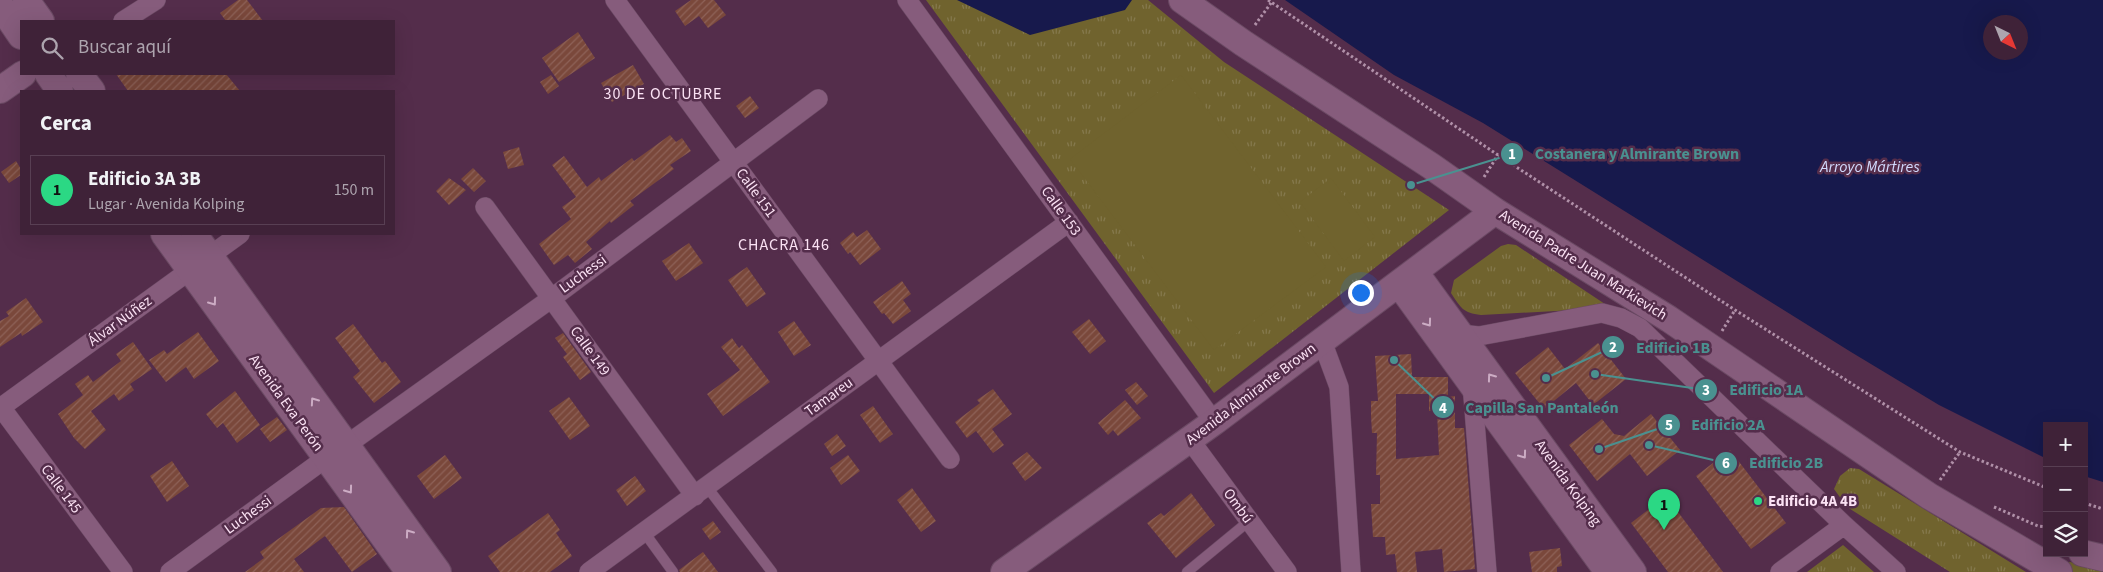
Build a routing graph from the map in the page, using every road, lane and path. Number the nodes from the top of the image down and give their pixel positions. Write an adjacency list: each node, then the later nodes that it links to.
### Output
1 (26, 0): 9 (main road)
2 (156, 0): 10 (street)
3 (615, 0): 21 (street, Calle 151)
4 (907, 0): 25 (street, Calle 153)
5 (1182, 0): 24 (main road, Avenida Padre Juan Markievich)
6 (1268, 0): 7 (path)
7 (1271, 3): 11 (path); 20 (path)
8 (0, 5): 12 (main road)
9 (40, 20)
10 (125, 20)
11 (1250, 32)
12 (20, 35)
13 (22, 75): 16 (main road)
14 (49, 75): 17 (main road)
15 (80, 75): 18 (main road)
16 (0, 90)
17 (59, 90)
18 (91, 90)
19 (818, 99): 21 (street, Luchessi)
20 (1498, 156): 22 (path); 32 (path)
21 (734, 163): 31 (street, Luchessi); 36 (street, Calle 151)
22 (1482, 180)
23 (485, 207): 31 (street, Calle 149)
24 (1495, 211): 30 (main road, Avenida Almirante Brown); 51 (main road, Avenida Padre Juan Markievich)
25 (1069, 222): 36 (street, Tamareu); 39 (street, Calle 153)
26 (165, 235): 29 (main road, Avenida Eva Perón)
27 (194, 235): 29 (main road, Avenida Eva Perón)
28 (239, 235): 29 (street, Álvar Núñez)
29 (200, 263): 38 (street, Álvar Núñez); 41 (main road, Avenida Eva Perón)
30 (1407, 278): 33 (main road, Avenida Kolping); 35 (main road, Avenida Almirante Brown); 37 (main road, Avenida Kolping, one-way to 37)
31 (552, 298): 41 (street, Luchessi); 46 (street, Calle 149)
32 (1735, 310): 34 (path); 42 (path)
33 (1460, 334): 50 (street); 69 (main road, Avenida Kolping, one-way to 33)
34 (1720, 335)
35 (1322, 341): 39 (main road, Avenida Almirante Brown); 66 (street)
36 (878, 361): 43 (street, Calle 151); 46 (street, Tamareu)
37 (1472, 383): 67 (street); 68 (main road, Avenida Kolping, one-way to 68)
38 (0, 408): 56 (street, Calle 145)
39 (1214, 422): 40 (main road, Avenida Almirante Brown)
40 (1190, 440): 49 (street, Ombú); 63 (main road, Avenida Almirante Brown)
41 (336, 452): 57 (street, Luchessi); 58 (main road, Avenida Eva Perón, one-way to 58); 59 (main road, Avenida Eva Perón, one-way to 41)
42 (1960, 452): 44 (path); 45 (path)
43 (950, 459)
44 (1938, 483)
45 (2043, 486)
46 (701, 491): 52 (street, Tamareu); 62 (lane)
47 (2088, 504): 48 (path)
48 (2103, 509)
49 (1249, 521): 64 (lane); 65 (street, Ombú)
50 (1844, 525): 70 (street); 71 (street)
51 (1986, 527): 53 (main road, Avenida Padre Juan Markievich); 72 (main road, Avenida Padre Juan Markievich)
52 (644, 532): 60 (street, Tamareu); 61 (lane)
53 (2043, 543)
54 (2088, 554): 55 (main road)
55 (2103, 558)
56 (123, 572)
57 (170, 572)
58 (409, 572)
59 (438, 572)
60 (589, 572)
61 (673, 572)
62 (772, 572)
63 (1004, 572)
64 (1187, 572)
65 (1287, 572)
66 (1351, 572)
67 (1487, 572)
68 (1608, 572)
69 (1633, 572)
70 (1780, 572)
71 (1896, 572)
72 (2059, 572)

